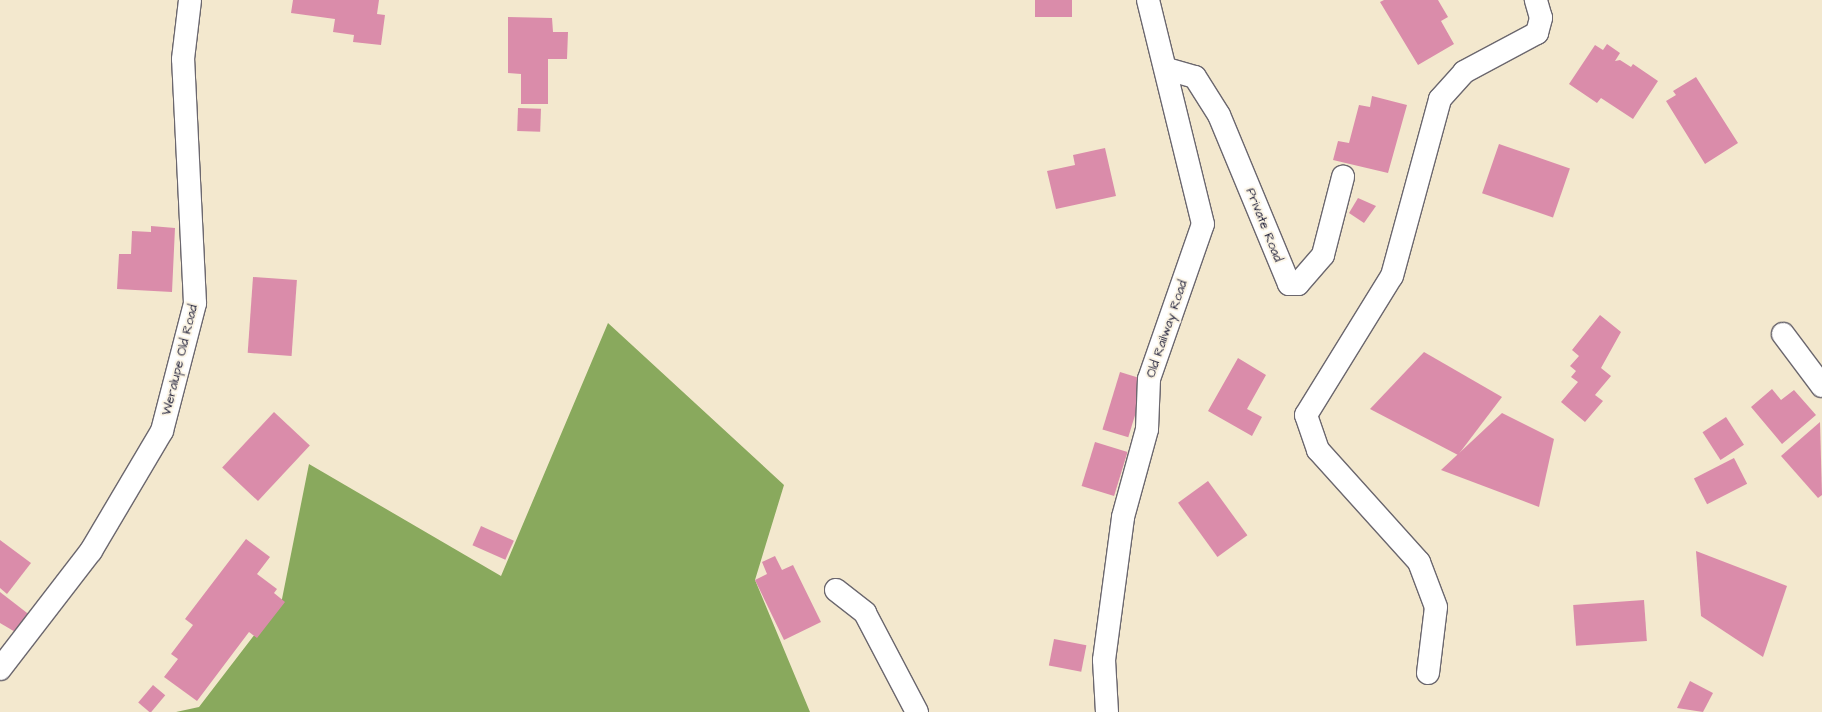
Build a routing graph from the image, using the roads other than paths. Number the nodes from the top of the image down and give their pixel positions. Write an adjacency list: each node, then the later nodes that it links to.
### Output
1 (190, 0): 9 (street, Weralupe Old Road)
2 (1148, 0): 4 (street, Old Railway Road)
3 (1536, 0): 10 (street)
4 (1167, 69): 5 (street, Private Road); 12 (street, Old Railway Road)
5 (1344, 177)
6 (1783, 334): 7 (street)
7 (1822, 386)
8 (836, 590): 11 (street)
9 (0, 669)
10 (1428, 673)
11 (917, 712)
12 (1107, 712)

